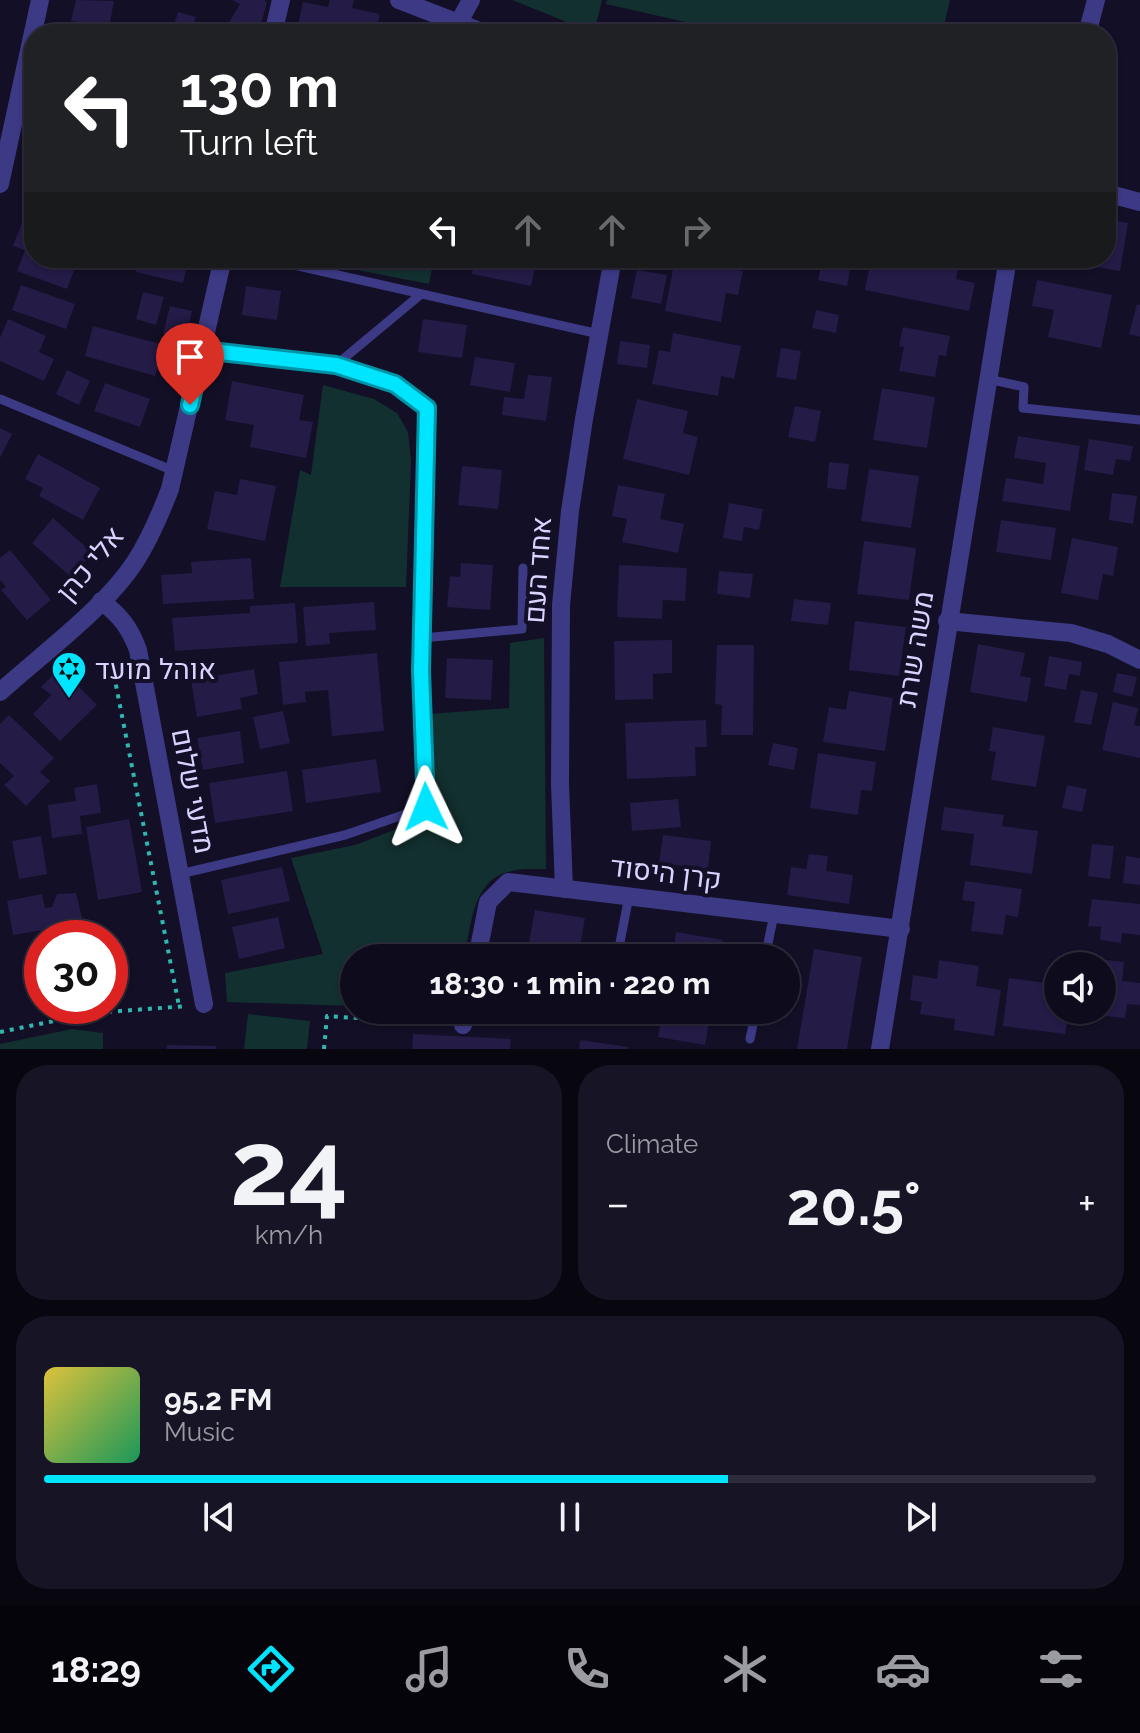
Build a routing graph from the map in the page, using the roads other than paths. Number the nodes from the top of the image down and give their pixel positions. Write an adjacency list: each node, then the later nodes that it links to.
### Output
1 (40, 0): 7 (street)
2 (281, 0): 8 (street)
3 (399, 0): 6 (street)
4 (471, 0): 6 (street)
5 (1096, 0): 10 (street)
6 (459, 22): 9 (street)
7 (35, 24)
8 (275, 24)
9 (464, 24)
10 (1090, 24)
11 (24, 74): 12 (street)
12 (0, 184)
13 (1116, 196): 14 (street)
14 (1140, 202)
15 (221, 268): 21 (street, אלי כהן)
16 (305, 268): 19 (lane)
17 (611, 268): 20 (street, אחד העם)
18 (1006, 268): 23 (street, משה שרת)
19 (420, 295): 20 (lane); 22 (lane)
20 (599, 334): 35 (street, אחד העם)
21 (202, 350): 22 (street); 26 (street, אלי כהן)
22 (336, 365): 30 (street)
23 (988, 379): 25 (lane); 29 (street, משה שרת)
24 (0, 399): 26 (lane)
25 (1140, 420)
26 (174, 471): 28 (street, אלי כהן)
27 (523, 568): 30 (lane)
28 (101, 601): 32 (street, אלי כהן); 34 (street, מדעי שלום)
29 (947, 621): 31 (street); 38 (street, משה שרת)
30 (422, 638): 33 (street)
31 (1140, 660)
32 (0, 692)
33 (426, 807): 34 (lane)
34 (180, 874): 42 (street, מדעי שלום)
35 (564, 889): 36 (street, קרן היסוד); 39 (street, קרן היסוד)
36 (629, 896): 37 (street, קרן היסוד); 40 (lane)
37 (774, 914): 38 (street, קרן היסוד); 41 (lane)
38 (901, 929): 45 (street, משה שרת)
39 (480, 944)
40 (620, 944)
41 (768, 944)
42 (204, 1004)
43 (753, 1024): 44 (lane)
44 (750, 1039)
45 (880, 1049)

